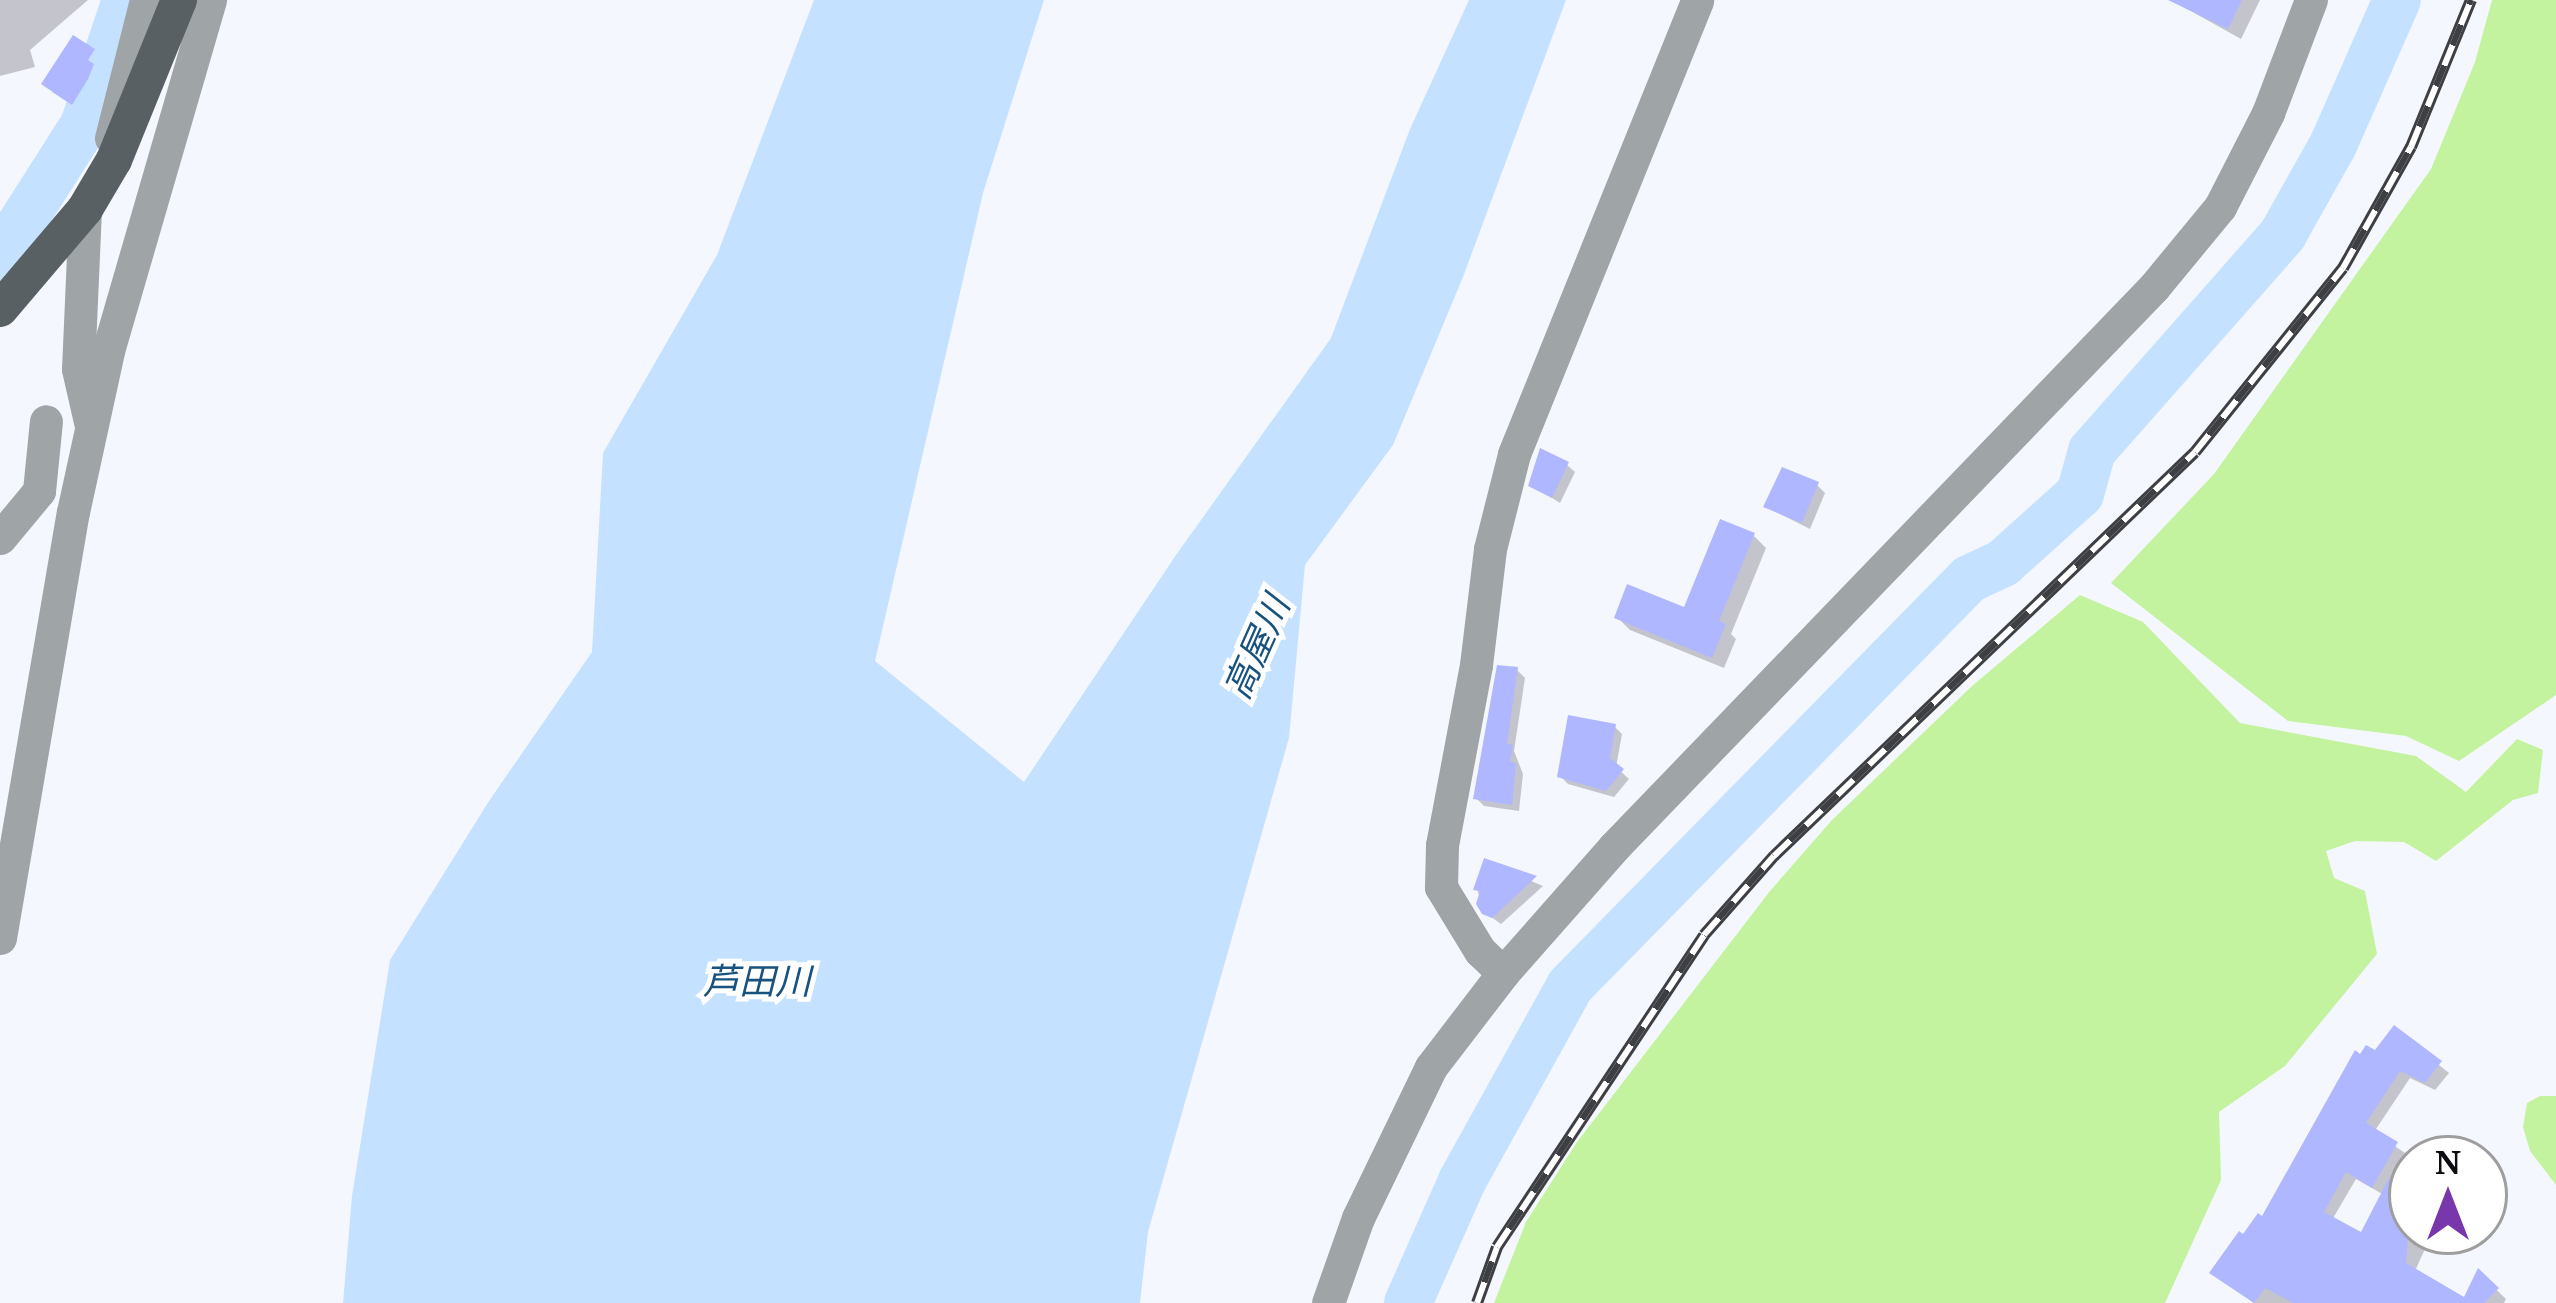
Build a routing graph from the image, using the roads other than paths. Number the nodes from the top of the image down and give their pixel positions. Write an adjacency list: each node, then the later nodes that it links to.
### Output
1 (146, 0): 6 (street)
2 (179, 0): 6 (main road)
3 (210, 0): 10 (street)
4 (1697, 0): 13 (street)
5 (2311, 0): 13 (street)
6 (114, 160): 7 (main road)
7 (85, 209): 8 (main road); 10 (street)
8 (0, 309)
9 (46, 421): 11 (street)
10 (92, 428): 12 (street)
11 (0, 538)
12 (0, 938)
13 (1503, 973): 14 (street)
14 (1328, 1303)

